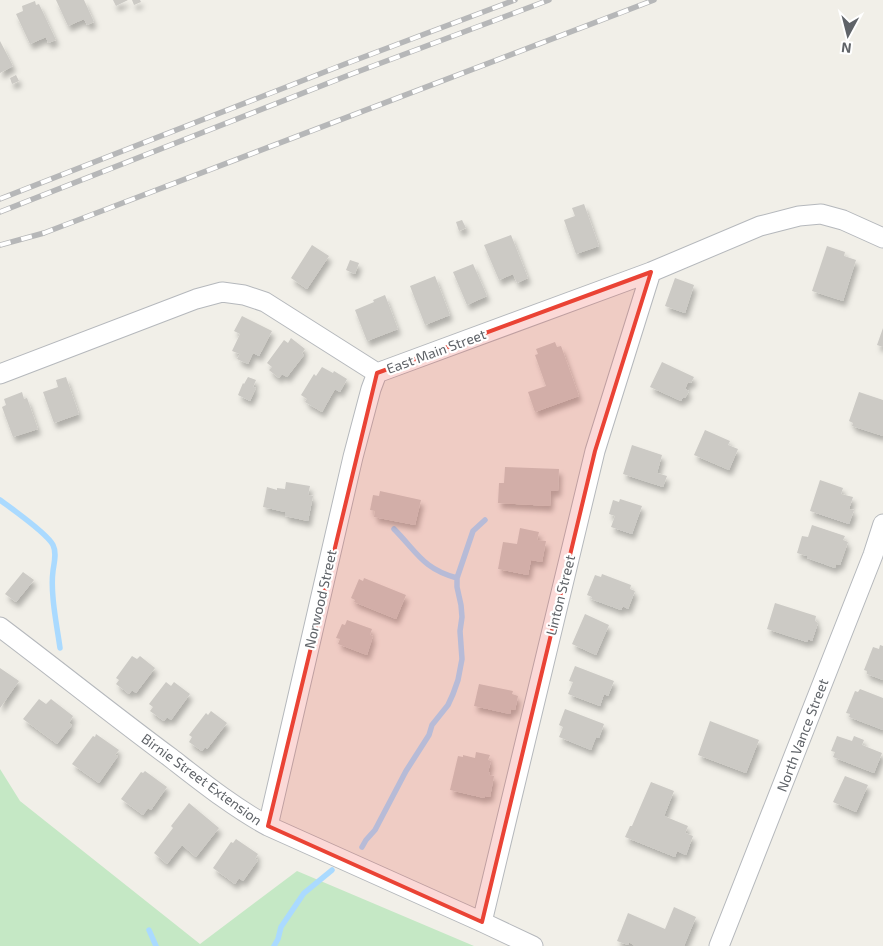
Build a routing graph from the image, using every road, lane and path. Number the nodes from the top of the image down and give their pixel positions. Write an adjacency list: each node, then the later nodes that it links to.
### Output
1 (883, 238): 2 (street, East Main Street)
2 (651, 272): 3 (street, East Main Street); 8 (street, Linton Street)
3 (377, 372): 4 (street, East Main Street); 7 (street, Norwood Street)
4 (0, 374)
5 (883, 524): 10 (street, North Vance Street)
6 (0, 627): 7 (street, Birnie Street Extension)
7 (268, 826): 8 (street, Birnie Street Extension)
8 (482, 922): 9 (street, Birnie Street Extension)
9 (533, 946)
10 (720, 946)

